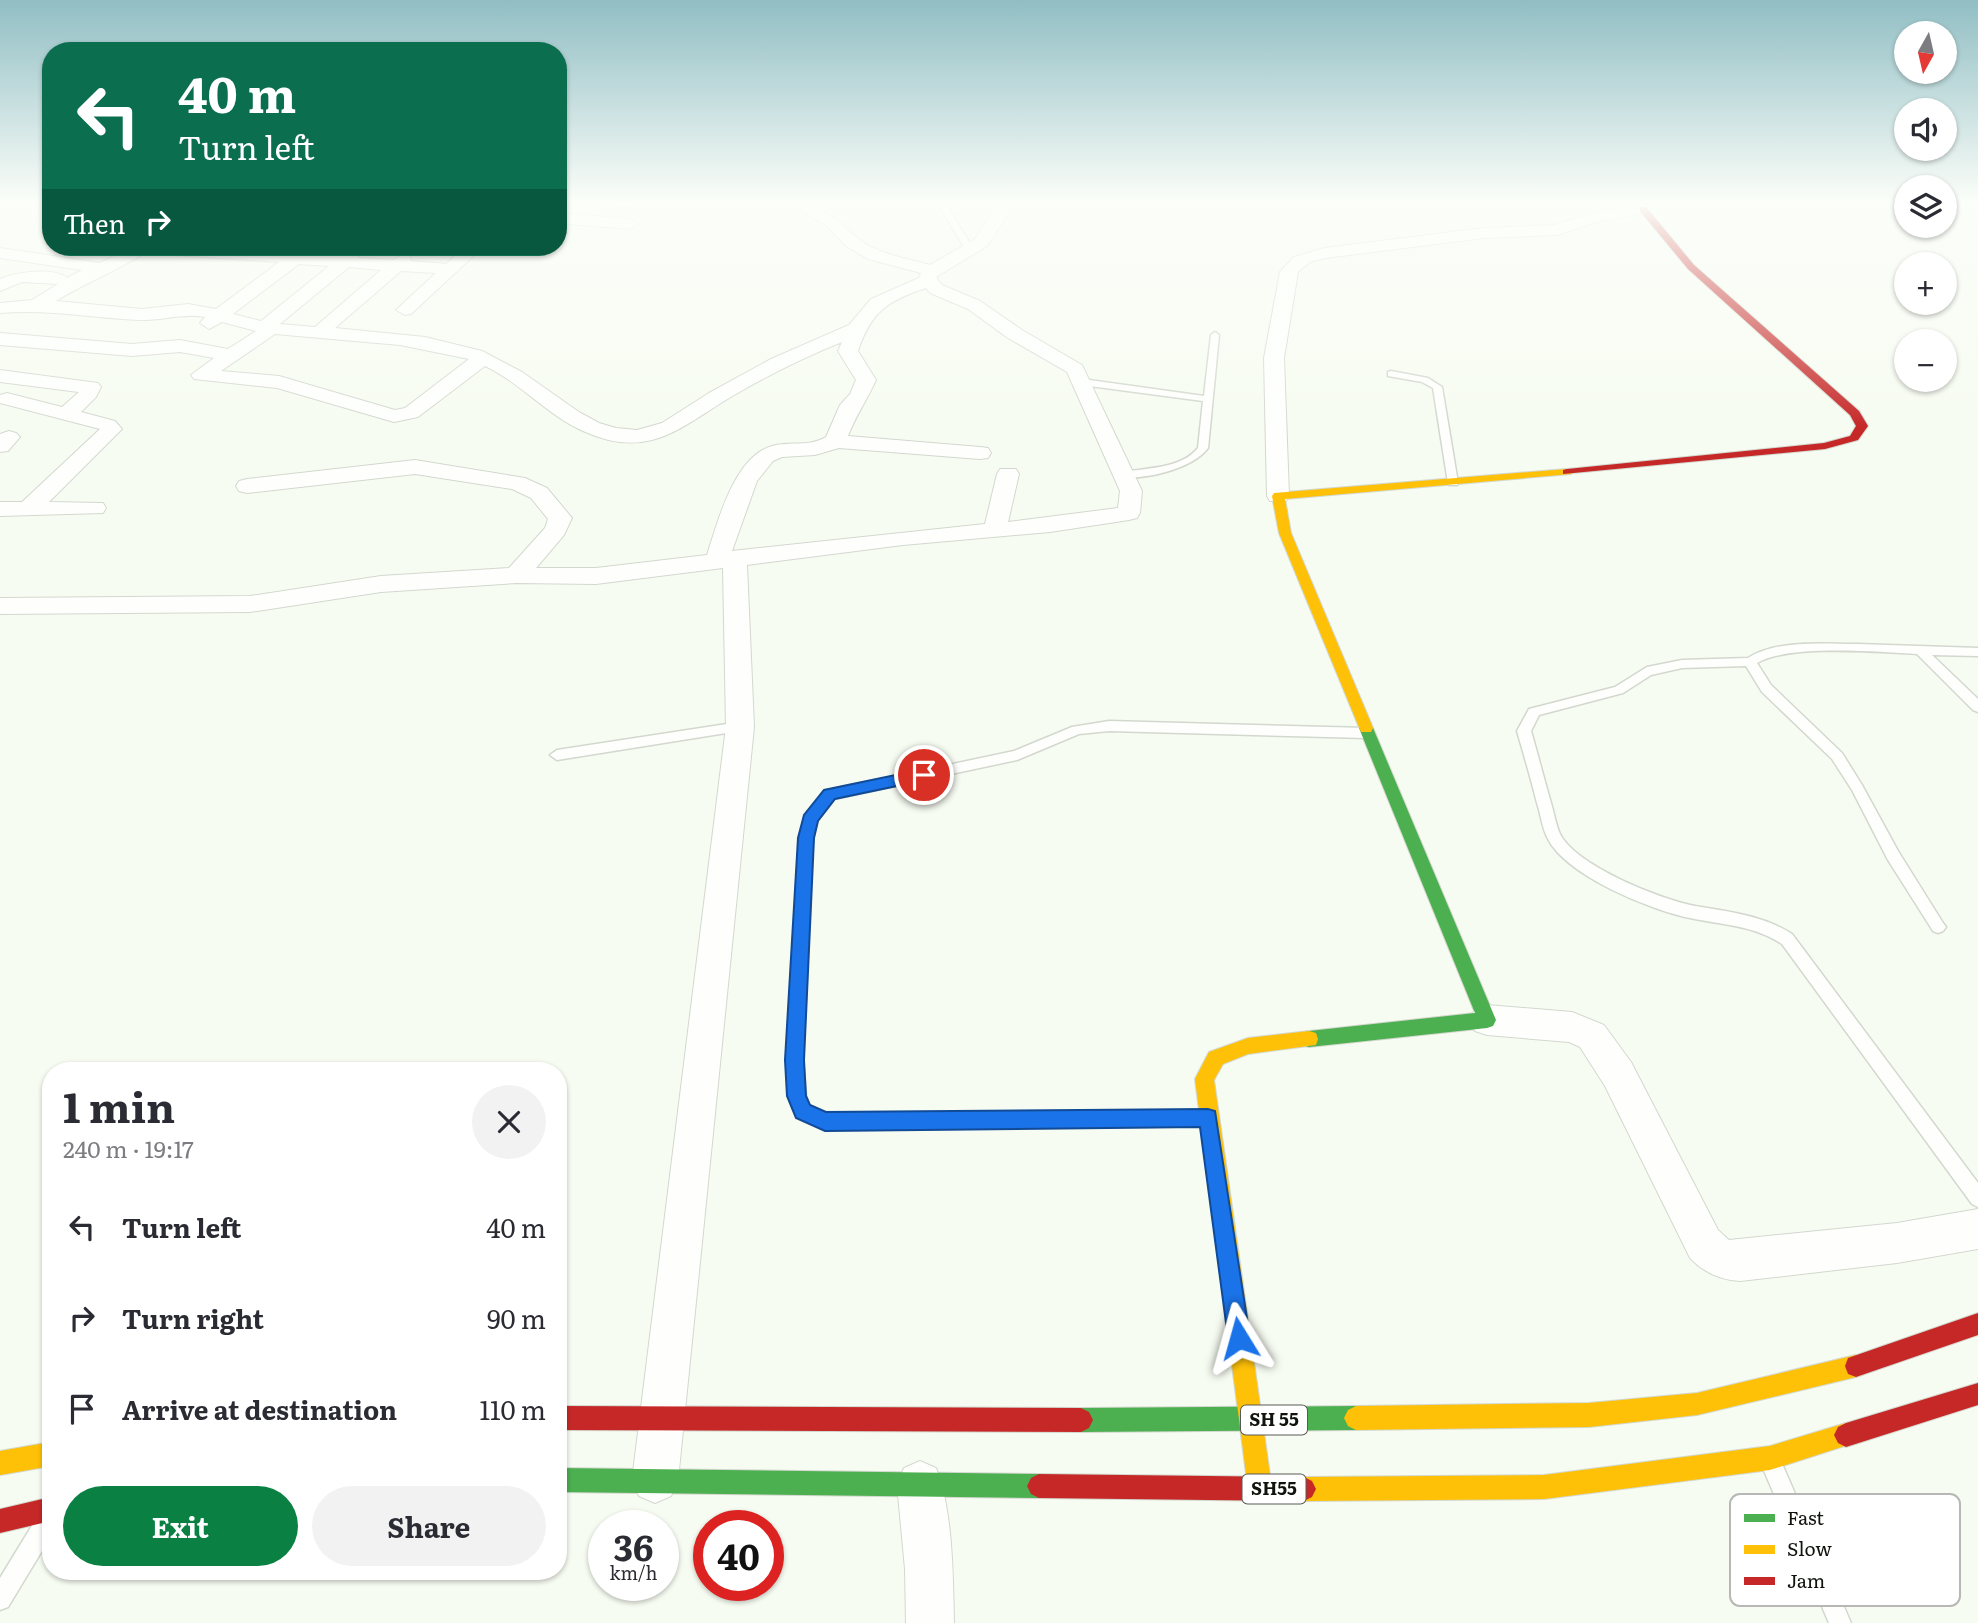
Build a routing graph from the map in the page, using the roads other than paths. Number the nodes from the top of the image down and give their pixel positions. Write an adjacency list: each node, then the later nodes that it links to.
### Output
1 (930, 276): 31 (street)
2 (23, 277): 13 (street)
3 (35, 277): 12 (street)
4 (83, 277): 12 (street)
5 (271, 277): 18 (street)
6 (328, 277): 19 (street)
7 (384, 277): 21 (street)
8 (442, 277): 16 (street)
9 (928, 277): 20 (street)
10 (1288, 277): 41 (street)
11 (1702, 277): 39 (street)
12 (77, 280): 14 (street)
13 (0, 286)
14 (38, 304): 15 (street); 17 (street)
15 (3, 309)
16 (405, 310)
17 (105, 312): 18 (street); 24 (street)
18 (219, 317): 19 (street); 25 (street)
19 (269, 327): 21 (street); 26 (street)
20 (859, 328): 27 (street); 35 (street)
21 (320, 332): 27 (street)
22 (1215, 335): 32 (lane)
23 (0, 339): 24 (street)
24 (67, 345): 25 (street); 30 (street)
25 (170, 346): 26 (street)
26 (230, 355): 27 (street)
27 (483, 358)
28 (1391, 374): 39 (lane)
29 (0, 376): 30 (street)
30 (31, 379): 33 (street); 34 (street)
31 (1083, 382): 32 (lane); 38 (street)
32 (1207, 399): 38 (lane)
33 (4, 402): 34 (street)
34 (67, 414): 42 (street)
35 (835, 441): 36 (street); 46 (street)
36 (980, 453)
37 (1008, 474): 45 (street)
38 (1124, 475): 45 (street)
39 (1453, 483): 41 (street)
40 (247, 486): 47 (street)
41 (1278, 496): 54 (street)
42 (16, 508): 43 (street); 44 (street)
43 (95, 508)
44 (0, 526)
45 (995, 530): 46 (street)
46 (726, 560): 47 (street); 53 (street)
47 (516, 575): 48 (street)
48 (0, 606)
49 (1920, 650): 50 (lane); 51 (lane); 52 (lane)
50 (1978, 652)
51 (1750, 662): 56 (lane); 59 (lane)
52 (1978, 707)
53 (740, 727): 55 (lane); 64 (street)
54 (1366, 733): 57 (street); 58 (lane)
55 (557, 755)
56 (1938, 927)
57 (1487, 1020): 58 (street); 60 (street)
58 (1208, 1118): 65 (street)
59 (1978, 1198)
60 (1978, 1229)
61 (1978, 1324): 65 (street, SH 55)
62 (1978, 1394): 67 (street, SH55)
63 (567, 1418): 64 (street, SH 55)
64 (662, 1418): 65 (street, SH 55); 70 (street)
65 (1251, 1420): 72 (street)
66 (42, 1456): 68 (street)
67 (1770, 1458): 72 (street, SH55); 73 (lane)
68 (0, 1463)
69 (567, 1480): 70 (street, SH55)
70 (655, 1480): 71 (street, SH55)
71 (920, 1484): 72 (street, SH55); 79 (street)
72 (1260, 1489)
73 (1785, 1494)
74 (42, 1510): 75 (street)
75 (0, 1521)
76 (42, 1532): 77 (lane)
77 (0, 1600)
78 (1833, 1606): 80 (lane)
79 (930, 1623)
80 (1840, 1623)

